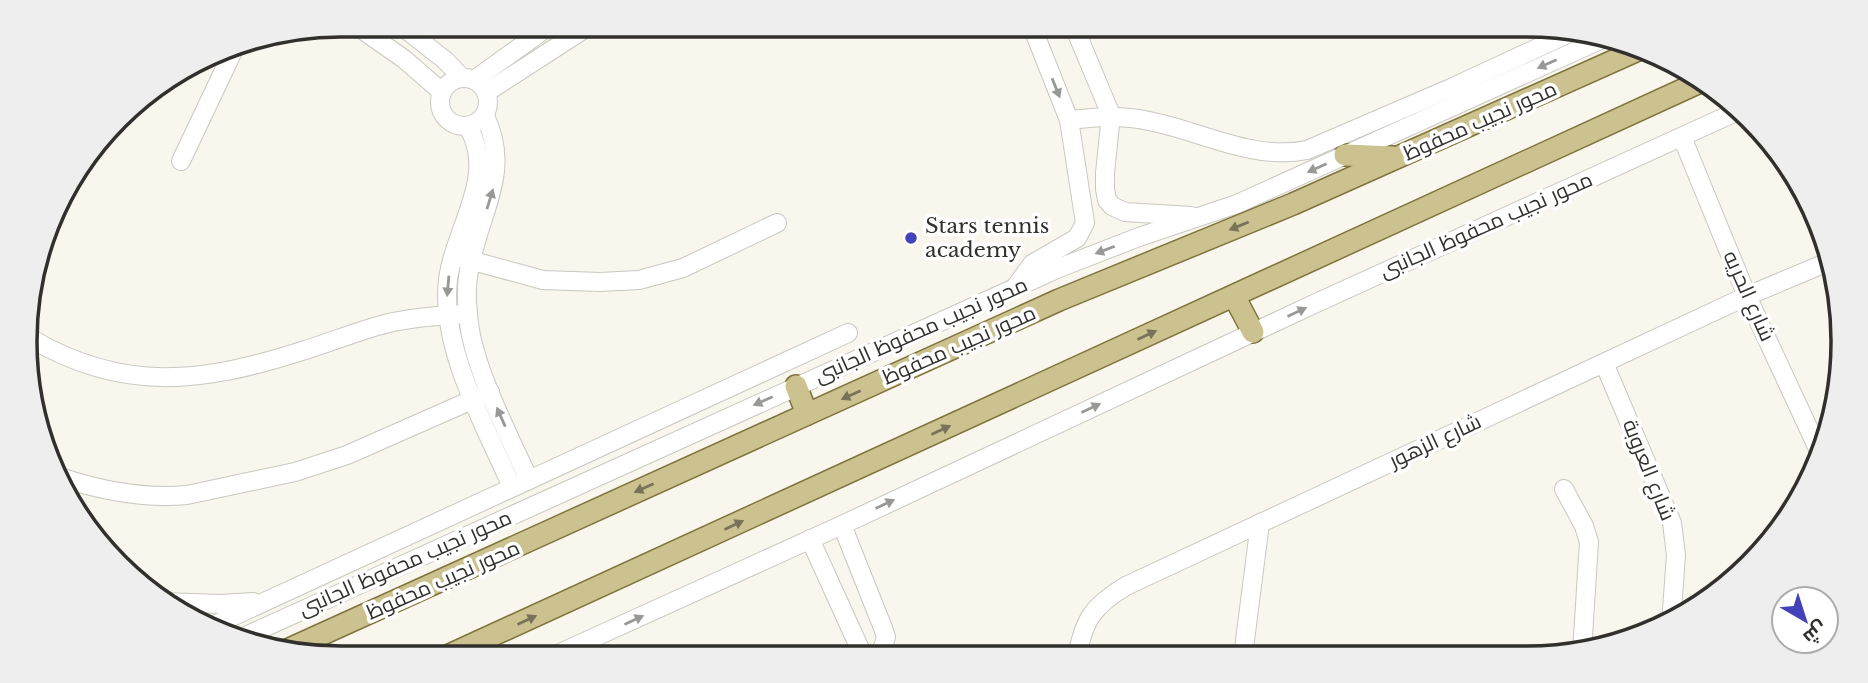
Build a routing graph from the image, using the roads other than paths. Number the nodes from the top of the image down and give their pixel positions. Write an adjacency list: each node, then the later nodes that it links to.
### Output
1 (373, 37): 13 (street)
2 (415, 37): 11 (street)
3 (535, 37): 11 (street)
4 (566, 37): 11 (street)
5 (1036, 37): 17 (street, one-way to 17)
6 (1078, 37): 14 (street)
7 (1558, 38): 14 (street)
8 (1591, 44): 20 (street, محور نجيب محفوظ الجانبى, one-way to 20)
9 (1628, 54): 21 (main road, محور نجيب محفوظ)
10 (230, 58): 22 (street)
11 (474, 83): 13 (street); 16 (street)
12 (1692, 86): 29 (main road)
13 (442, 92): 18 (street)
14 (1111, 115): 17 (street); 23 (street)
15 (1730, 115): 19 (street, محور نجيب محفوظ الجانبى)
16 (485, 116): 18 (street); 26 (street, one-way to 16)
17 (1069, 120): 28 (street)
18 (468, 127): 25 (street)
19 (1682, 136): 30 (street, شارع الحريه); 33 (street, محور نجيب محفوظ الجانبى, one-way to 19)
20 (1345, 155): 21 (main road); 23 (street, محور نجيب محفوظ الجانبى, one-way to 23)
21 (1398, 157): 39 (main road, محور نجيب محفوظ, one-way to 39)
22 (181, 161)
23 (1205, 217): 28 (street, محور نجيب محفوظ الجانبى, one-way to 28)
24 (777, 223): 26 (street)
25 (453, 256): 26 (street); 32 (street, one-way to 32)
26 (471, 261): 31 (street)
27 (1821, 265): 30 (street, شارع الزهور)
28 (1014, 289): 37 (street, محور نجيب محفوظ الجانبى)
29 (1234, 296): 33 (main road); 55 (main road, one-way to 29)
30 (1747, 296): 36 (street, شارع الزهور); 40 (street, شارع الحريه)
31 (467, 314): 32 (street); 38 (street)
32 (447, 315): 35 (street); 38 (street)
33 (1253, 332): 46 (street, محور نجيب محفوظ الجانبى, one-way to 33)
34 (848, 333): 42 (street)
35 (37, 342)
36 (1604, 363): 45 (street, شارع الزهور); 50 (street, شارع العروبة)
37 (796, 386): 39 (main road); 52 (street, محور نجيب محفوظ الجانبى, one-way to 52)
38 (482, 396): 41 (street); 42 (street, one-way to 38); 43 (street)
39 (807, 414): 54 (main road, محور نجيب محفوظ, one-way to 54)
40 (1814, 441)
41 (70, 480)
42 (529, 480): 43 (street)
43 (512, 487): 48 (street)
44 (1564, 489): 53 (street)
45 (1260, 523): 59 (street, شارع الزهور); 60 (street)
46 (842, 524): 47 (street, محور نجيب محفوظ الجانبى); 58 (street)
47 (810, 539): 56 (street, محور نجيب محفوظ الجانبى, one-way to 47); 57 (street)
48 (266, 600): 49 (street); 51 (street)
49 (184, 602)
50 (1672, 609)
51 (221, 621)
52 (253, 633)
53 (1583, 641)
54 (301, 644)
55 (469, 646)
56 (575, 646)
57 (859, 646)
58 (883, 646)
59 (1079, 646)
60 (1244, 646)

